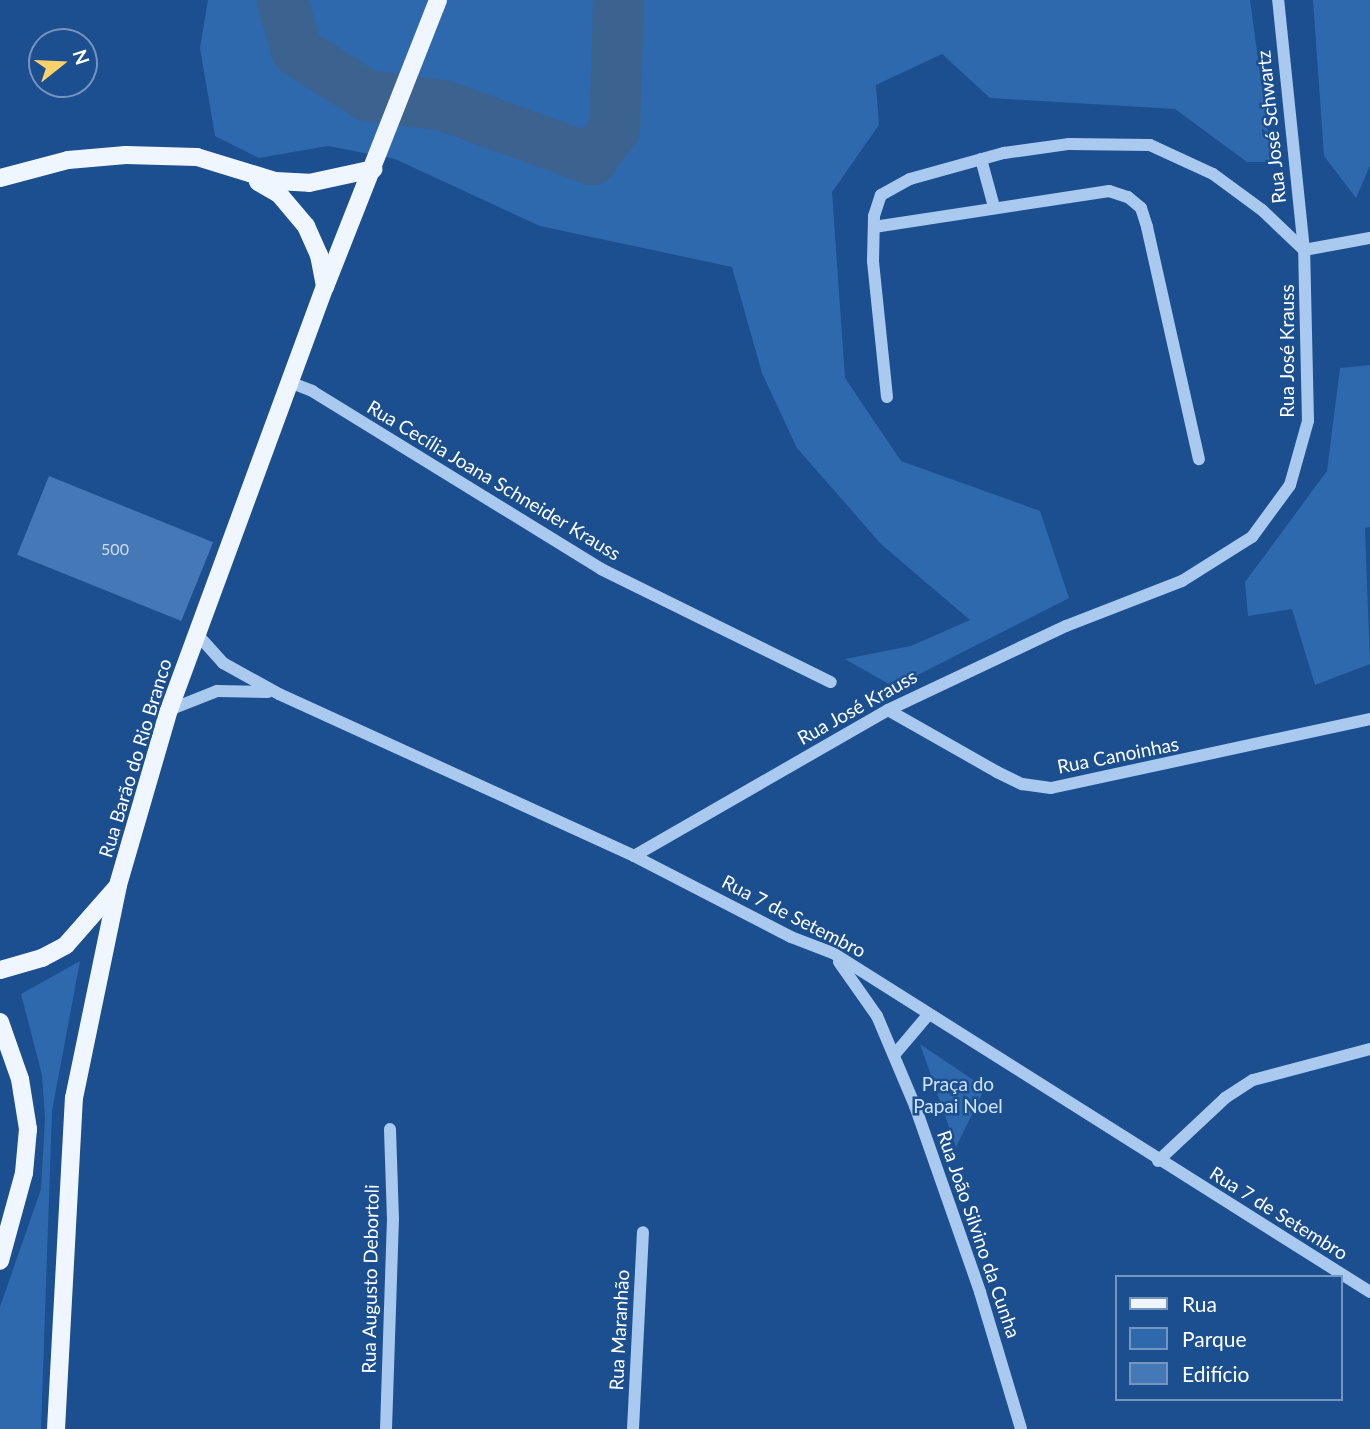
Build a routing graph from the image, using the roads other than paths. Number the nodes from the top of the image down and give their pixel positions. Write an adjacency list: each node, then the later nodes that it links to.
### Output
1 (438, 0): 4 (main road, Rua Barão do Rio Branco)
2 (1278, 0): 10 (street, Rua José Schwartz)
3 (981, 159): 7 (street); 8 (street); 10 (street)
4 (374, 169): 5 (main road); 11 (main road, Rua Barão do Rio Branco)
5 (243, 173): 6 (main road); 11 (main road)
6 (0, 178)
7 (994, 207): 8 (street); 14 (street)
8 (874, 227): 13 (street)
9 (1370, 238): 10 (street)
10 (1304, 250): 19 (street, Rua José Krauss)
11 (325, 287): 12 (main road, Rua Barão do Rio Branco)
12 (289, 382): 15 (main road, Rua Barão do Rio Branco); 16 (street, Rua Cecília Joana Schneider Krauss)
13 (887, 397)
14 (1199, 459)
15 (197, 634): 17 (street, Rua 7 de Setembro); 18 (main road, Rua Barão do Rio Branco)
16 (831, 682)
17 (279, 694): 18 (street, Rua 7 de Setembro); 21 (street, Rua 7 de Setembro)
18 (169, 710): 22 (main road, Rua Barão do Rio Branco)
19 (888, 710): 20 (street, Rua Canoinhas); 21 (street, Rua José Krauss)
20 (1370, 719)
21 (634, 856): 23 (street, Rua 7 de Setembro)
22 (118, 885): 24 (main road); 34 (main road, Rua Barão do Rio Branco)
23 (832, 953): 25 (street, Rua 7 de Setembro); 28 (street, Rua João Silvino da Cunha)
24 (0, 970)
25 (928, 1015): 28 (street); 30 (street, Rua 7 de Setembro)
26 (1, 1027): 32 (main road)
27 (1370, 1049): 30 (street)
28 (895, 1054): 37 (street, Rua João Silvino da Cunha)
29 (390, 1129): 35 (street, Rua Augusto Debortoli)
30 (1158, 1161): 33 (street, Rua 7 de Setembro)
31 (642, 1232): 36 (street, Rua Maranhão)
32 (0, 1261)
33 (1370, 1292)
34 (56, 1429)
35 (386, 1429)
36 (633, 1429)
37 (1021, 1429)

